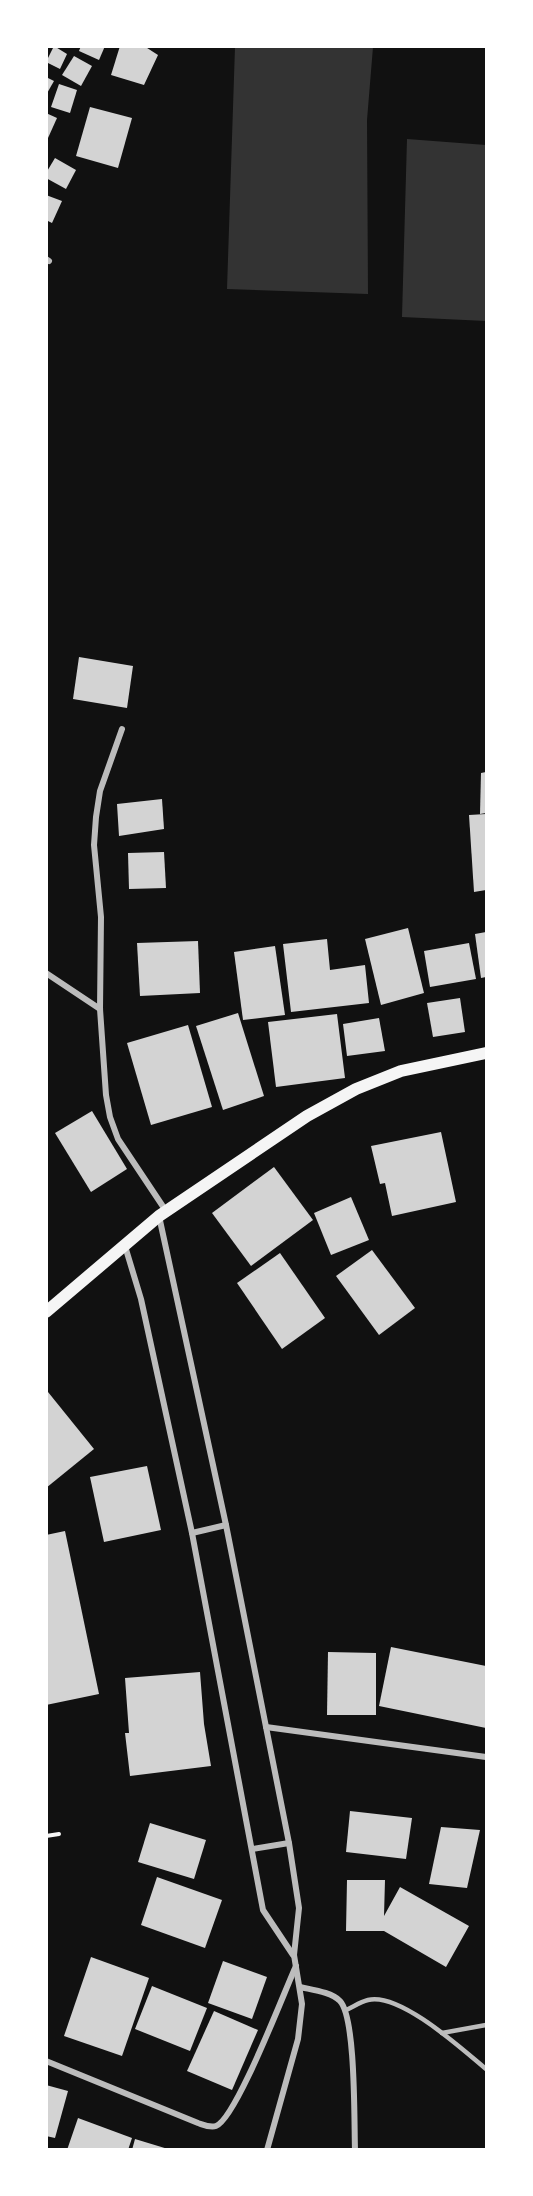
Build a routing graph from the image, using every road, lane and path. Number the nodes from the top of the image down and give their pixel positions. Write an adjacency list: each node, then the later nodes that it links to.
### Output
1 (122, 729): 3 (street)
2 (46, 973): 3 (street)
3 (100, 1009): 5 (street)
4 (486, 1053): 5 (main road)
5 (163, 1213): 6 (main road); 8 (street)
6 (125, 1246): 7 (main road); 9 (street)
7 (46, 1312)
8 (225, 1525): 9 (street); 10 (street)
9 (192, 1533): 15 (street)
10 (266, 1727): 11 (street); 14 (street)
11 (486, 1757)
12 (59, 1834): 13 (path)
13 (46, 1836)
14 (290, 1843): 15 (street); 16 (street)
15 (253, 1849): 16 (street)
16 (294, 1955): 17 (street)
17 (296, 1965): 18 (street); 22 (street)
18 (300, 1987): 19 (street); 24 (street)
19 (346, 2010): 21 (lane); 25 (street)
20 (486, 2025): 21 (lane)
21 (442, 2033): 23 (lane)
22 (46, 2061)
23 (486, 2069)
24 (267, 2150)
25 (355, 2150)

